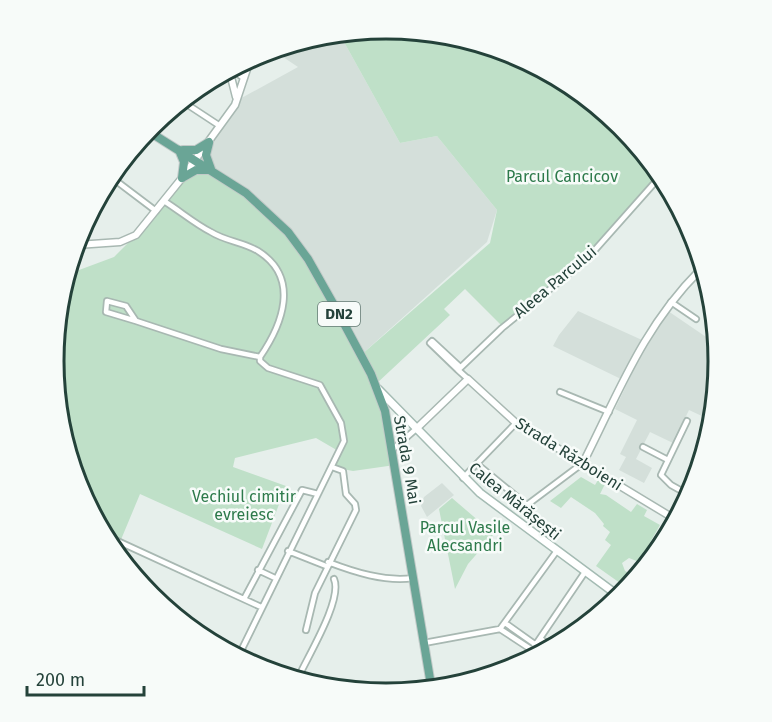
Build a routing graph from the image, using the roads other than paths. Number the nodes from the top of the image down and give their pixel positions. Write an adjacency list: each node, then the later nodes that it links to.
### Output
1 (246, 71): 4 (street)
2 (238, 75): 4 (street)
3 (233, 78): 5 (street)
4 (244, 78): 5 (street)
5 (236, 101): 7 (street)
6 (190, 106): 7 (street)
7 (220, 126): 9 (street)
8 (156, 135): 10 (main road, Calea Mărășești / DN2)
9 (209, 142): 10 (main road); 11 (street); 12 (main road)
10 (178, 149): 11 (main road, Calea Mărășești / DN2); 13 (main road)
11 (196, 160): 12 (main road, Calea Mărășești / DN2); 13 (street)
12 (212, 170): 13 (main road); 26 (main road, Calea Mărășești / DN2)
13 (182, 178): 16 (street)
14 (118, 183): 17 (street)
15 (654, 183): 24 (street, Aleea Parcului)
16 (164, 201): 17 (street); 23 (street)
17 (156, 211): 18 (street)
18 (86, 244)
19 (696, 274): 20 (street)
20 (670, 301): 21 (street); 28 (street)
21 (696, 319)
22 (136, 321): 22 (street); 23 (street)
23 (260, 357): 37 (street)
24 (459, 369): 24 (street); 25 (street)
25 (468, 379): 30 (street, Strada Războieni); 31 (street)
26 (377, 386): 31 (main road, Calea Mărășești); 33 (main road, Strada 9 Mai / DN2)
27 (560, 392): 28 (street)
28 (609, 412): 35 (street)
29 (687, 421): 34 (street)
30 (516, 423): 35 (street, Strada Războieni); 36 (street)
31 (417, 429): 33 (street); 38 (main road, Calea Mărășești)
32 (643, 447): 34 (street)
33 (392, 450): 49 (main road, Strada 9 Mai / DN2)
34 (669, 460): 39 (street)
35 (582, 463): 36 (street); 41 (street, Strada Războieni)
36 (477, 464): 38 (street)
37 (333, 467): 40 (street); 45 (street)
38 (463, 478): 44 (main road, Calea Mărășești)
39 (680, 490)
40 (318, 494): 43 (street); 46 (street)
41 (668, 516)
42 (120, 542): 52 (street)
43 (288, 551): 45 (street); 48 (street)
44 (556, 552): 47 (main road, Calea Mărășești); 54 (street)
45 (327, 564): 49 (street); 56 (street)
46 (258, 570): 48 (street); 52 (street)
47 (585, 572): 51 (main road, Calea Mărășești); 57 (street)
48 (275, 578): 53 (street)
49 (413, 578): 59 (main road, Strada 9 Mai / DN2)
50 (334, 579): 63 (street)
51 (612, 591)
52 (244, 599): 53 (street)
53 (261, 607): 61 (street)
54 (505, 623): 55 (street); 60 (street)
55 (500, 629): 59 (street); 62 (street)
56 (306, 630)
57 (541, 639): 58 (street); 60 (street)
58 (544, 641)
59 (424, 644): 64 (main road, Strada 9 Mai / DN2)
60 (536, 645)
61 (242, 649)
62 (528, 650)
63 (301, 671)
64 (430, 680)

